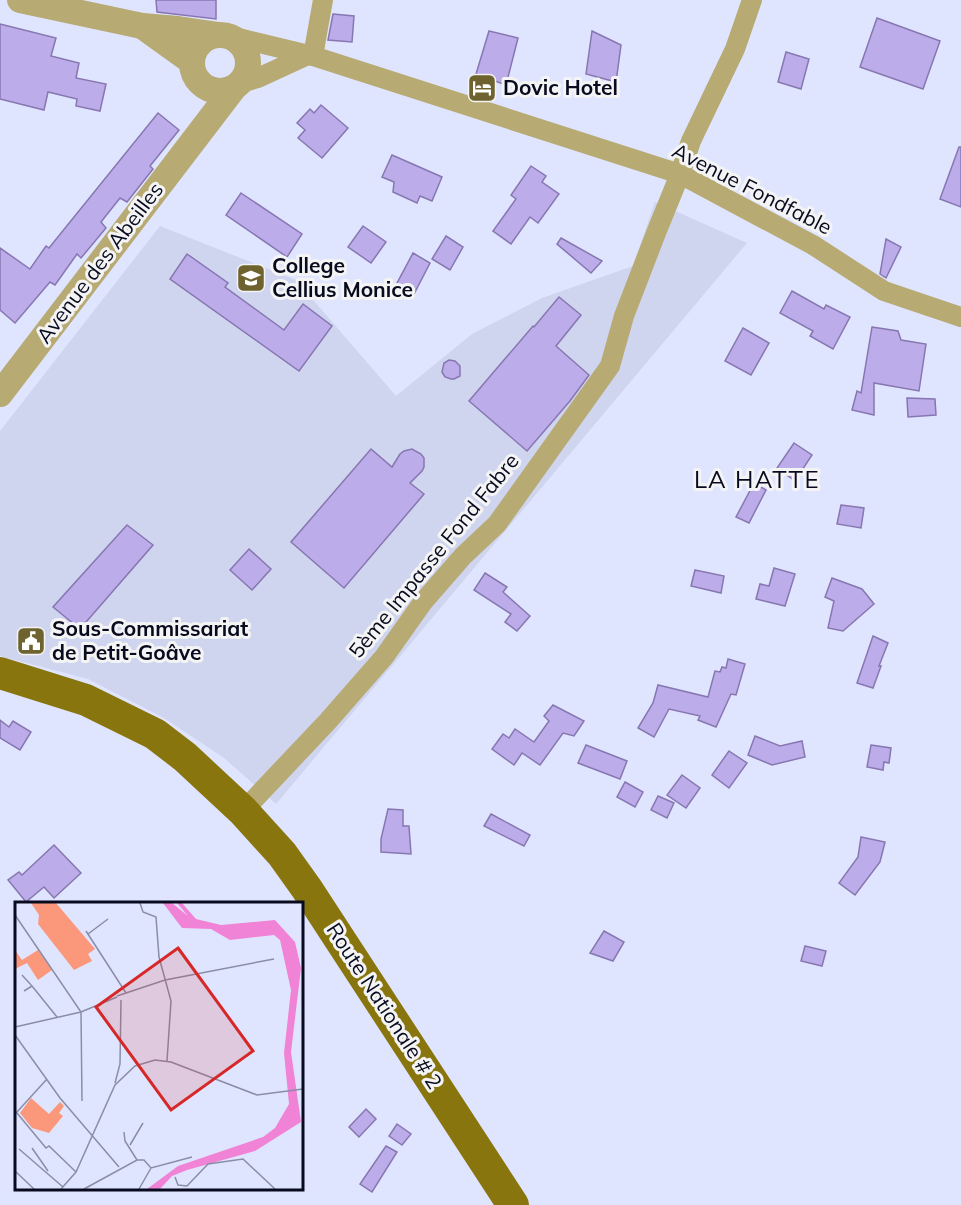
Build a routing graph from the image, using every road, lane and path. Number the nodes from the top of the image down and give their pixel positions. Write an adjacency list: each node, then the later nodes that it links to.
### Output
1 (20, 0): 4 (street)
2 (322, 0): 6 (street)
3 (752, 0): 10 (street, 5ème Impasse Fond Fabre)
4 (142, 26): 5 (street); 7 (street)
5 (223, 35): 6 (street, Avenue Fondfable); 7 (street); 8 (street)
6 (311, 56): 8 (street); 10 (street, Avenue Fondfable)
7 (194, 70): 8 (street); 9 (street)
8 (237, 86): 9 (street, Avenue des Abeilles)
9 (200, 131): 12 (street, Avenue des Abeilles)
10 (680, 174): 11 (street, Avenue Fondfable); 14 (street, 5ème Impasse Fond Fabre)
11 (961, 317)
12 (0, 394)
13 (0, 673): 14 (main road, Route Nationale # 2)
14 (243, 812): 15 (main road, Route Nationale # 2)
15 (513, 1205)

